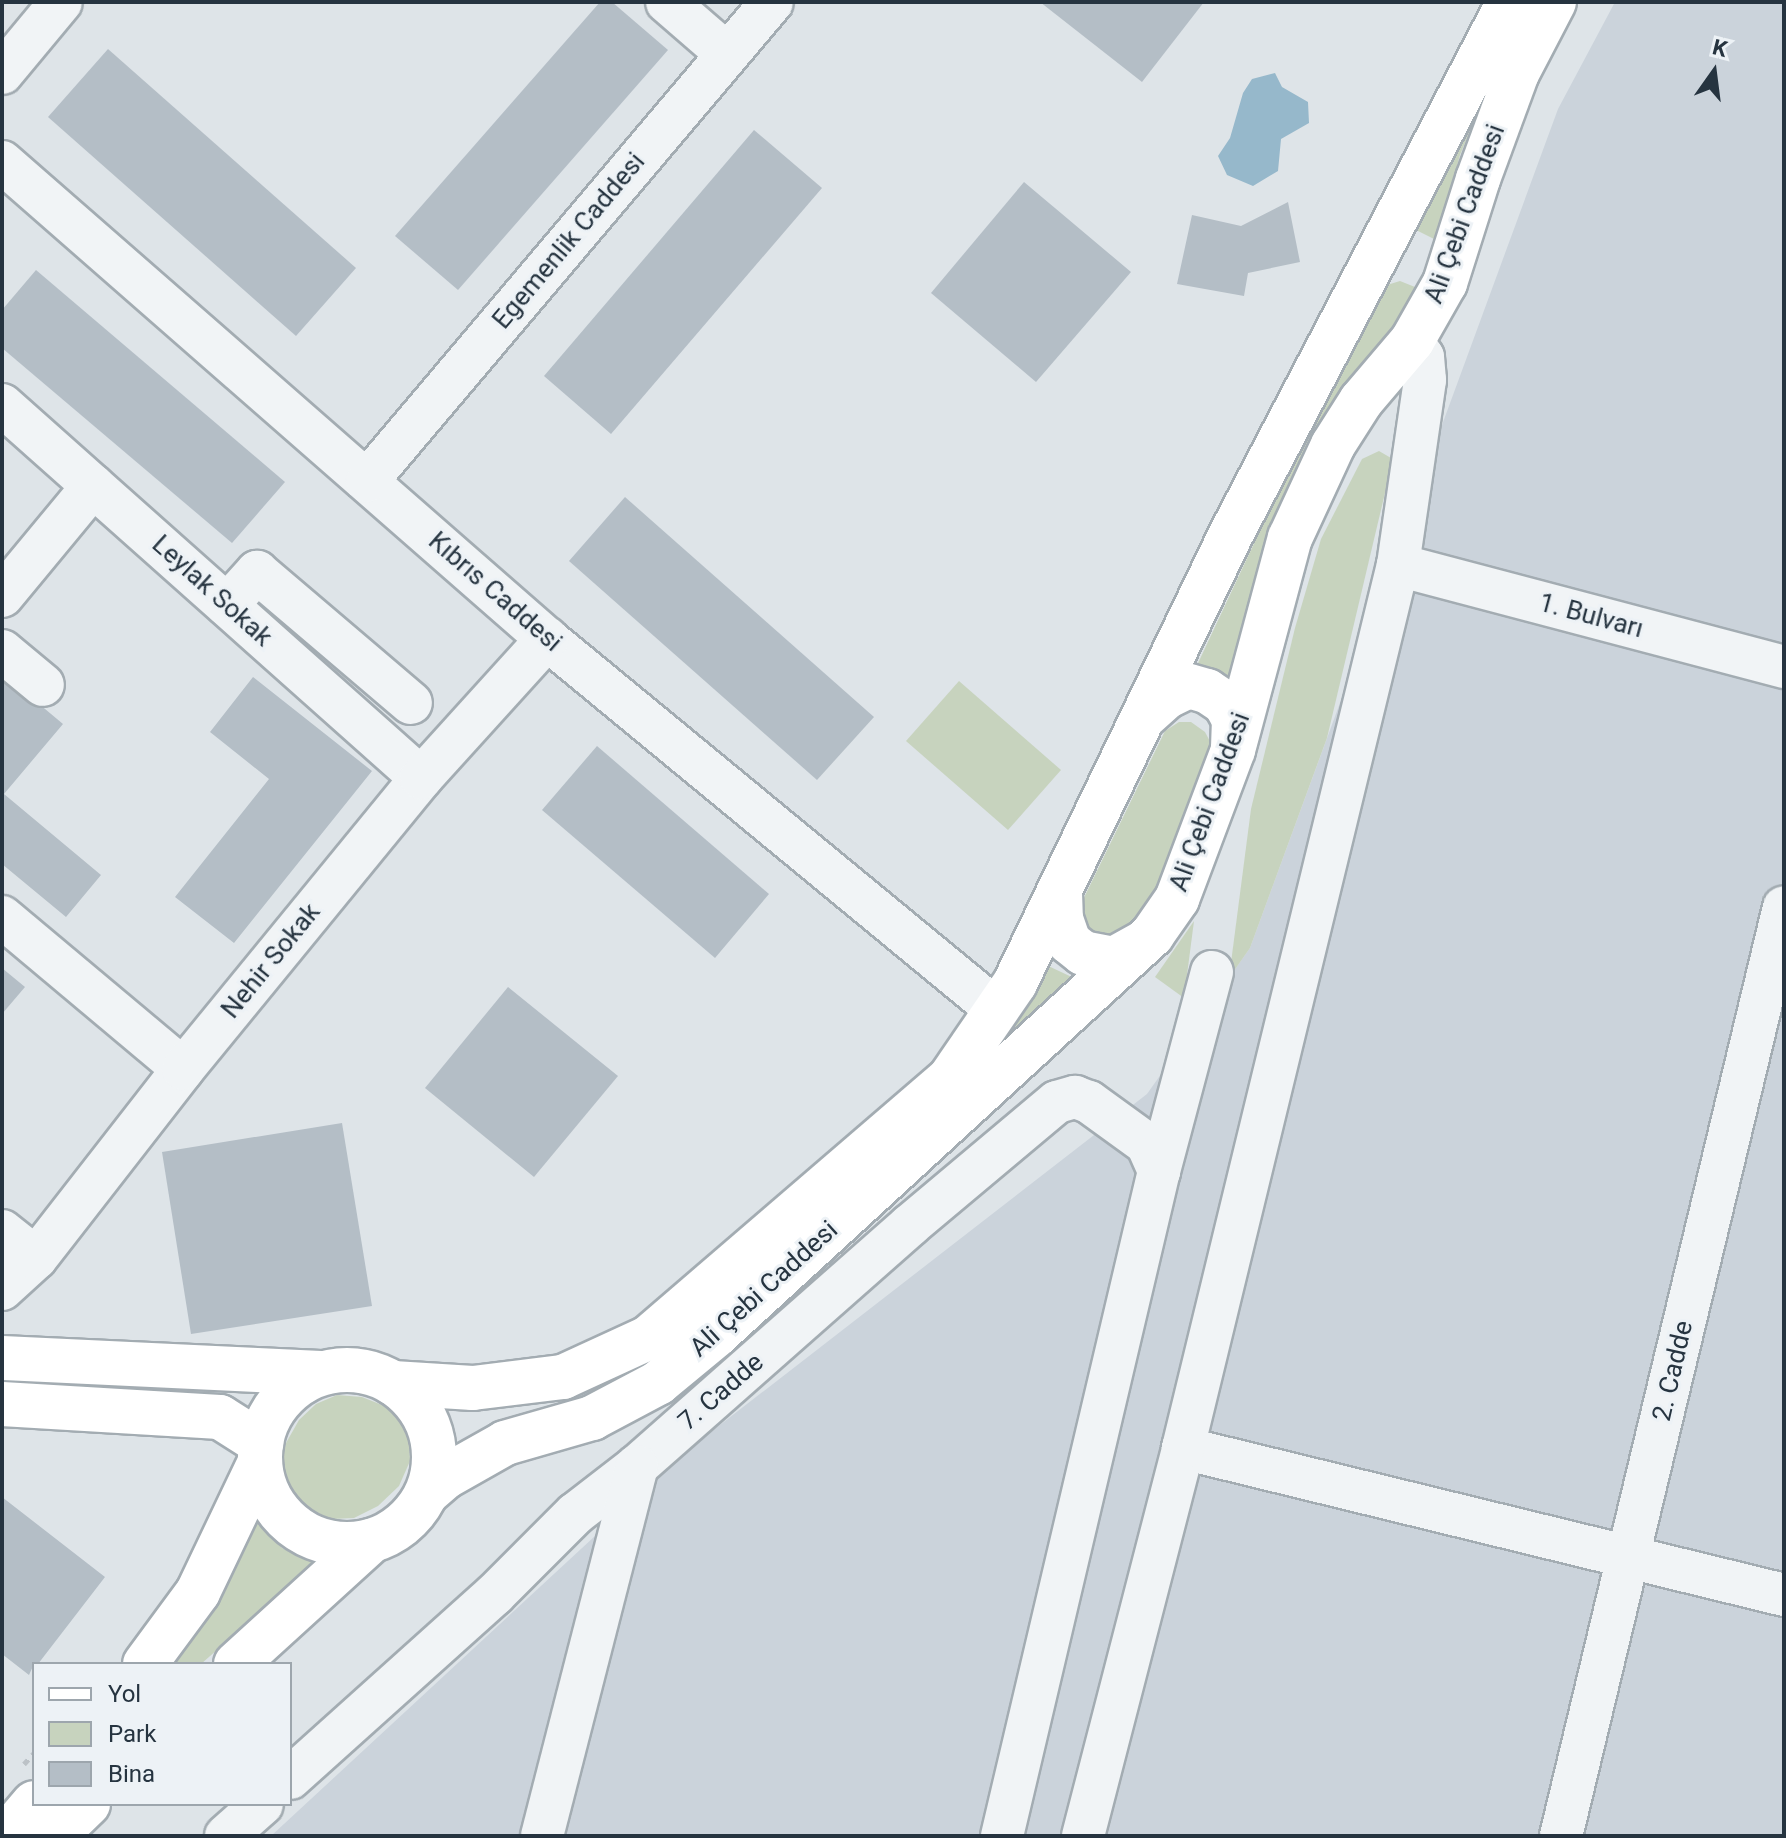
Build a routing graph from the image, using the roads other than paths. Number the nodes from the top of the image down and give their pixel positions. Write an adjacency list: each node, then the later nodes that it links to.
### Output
1 (61, 2): 7 (street)
2 (667, 2): 6 (street)
3 (772, 2): 6 (street, Egemenlik Caddesi)
4 (1509, 2): 9 (main road, Ali Çebi Caddesi)
5 (1554, 2): 10 (main road, Ali Çebi Caddesi)
6 (727, 54): 13 (street, Egemenlik Caddesi)
7 (2, 73)
8 (2, 162): 13 (street, Kıbrıs Caddesi)
9 (1378, 254): 10 (main road); 23 (main road, Ali Çebi Caddesi)
10 (1445, 283): 11 (main road, Ali Çebi Caddesi)
11 (1412, 341): 15 (street); 24 (main road, Ali Çebi Caddesi)
12 (2, 405): 14 (street, Leylak Sokak)
13 (367, 481): 18 (street, Kıbrıs Caddesi)
14 (93, 486): 16 (street); 17 (street, Leylak Sokak)
15 (1398, 565): 20 (street, 1. Bulvarı); 41 (street)
16 (2, 596)
17 (227, 605): 22 (street); 25 (street, Leylak Sokak)
18 (547, 639): 25 (street, Nehir Sokak); 31 (street, Kıbrıs Caddesi)
19 (2, 651): 21 (street)
20 (1784, 667)
21 (43, 685)
22 (411, 703)
23 (1142, 718): 24 (main road); 26 (main road, Ali Çebi Caddesi)
24 (1233, 750): 29 (main road, Ali Çebi Caddesi)
25 (421, 778): 32 (street, Nehir Sokak)
26 (1060, 893): 29 (main road); 31 (main road, Ali Çebi Caddesi)
27 (1784, 907): 46 (street, 2. Cadde)
28 (2, 917): 32 (street)
29 (1152, 935): 44 (main road, Ali Çebi Caddesi)
30 (1212, 972): 33 (street)
31 (997, 1010): 39 (main road, Ali Çebi Caddesi)
32 (183, 1069): 35 (street, Nehir Sokak)
33 (1159, 1171): 43 (street, 7. Cadde); 58 (street)
34 (2, 1231): 35 (street)
35 (36, 1258): 36 (street, Nehir Sokak)
36 (2, 1289)
37 (2, 1358): 38 (main road)
38 (320, 1373): 39 (main road); 42 (main road)
39 (393, 1383): 44 (main road)
40 (2, 1404): 42 (main road)
41 (1183, 1448): 46 (street); 59 (street)
42 (257, 1465): 45 (main road); 48 (main road)
43 (637, 1466): 50 (street, 7. Cadde); 57 (street)
44 (428, 1492): 45 (main road)
45 (371, 1541): 49 (main road)
46 (1628, 1558): 47 (street); 60 (street, 2. Cadde)
47 (1784, 1595)
48 (146, 1662)
49 (238, 1662)
50 (292, 1776)
51 (32, 1805): 54 (main road)
52 (86, 1806): 55 (main road)
53 (260, 1806): 56 (street)
54 (6, 1836)
55 (55, 1836)
56 (226, 1836)
57 (542, 1836)
58 (1002, 1836)
59 (1083, 1836)
60 (1561, 1836)

